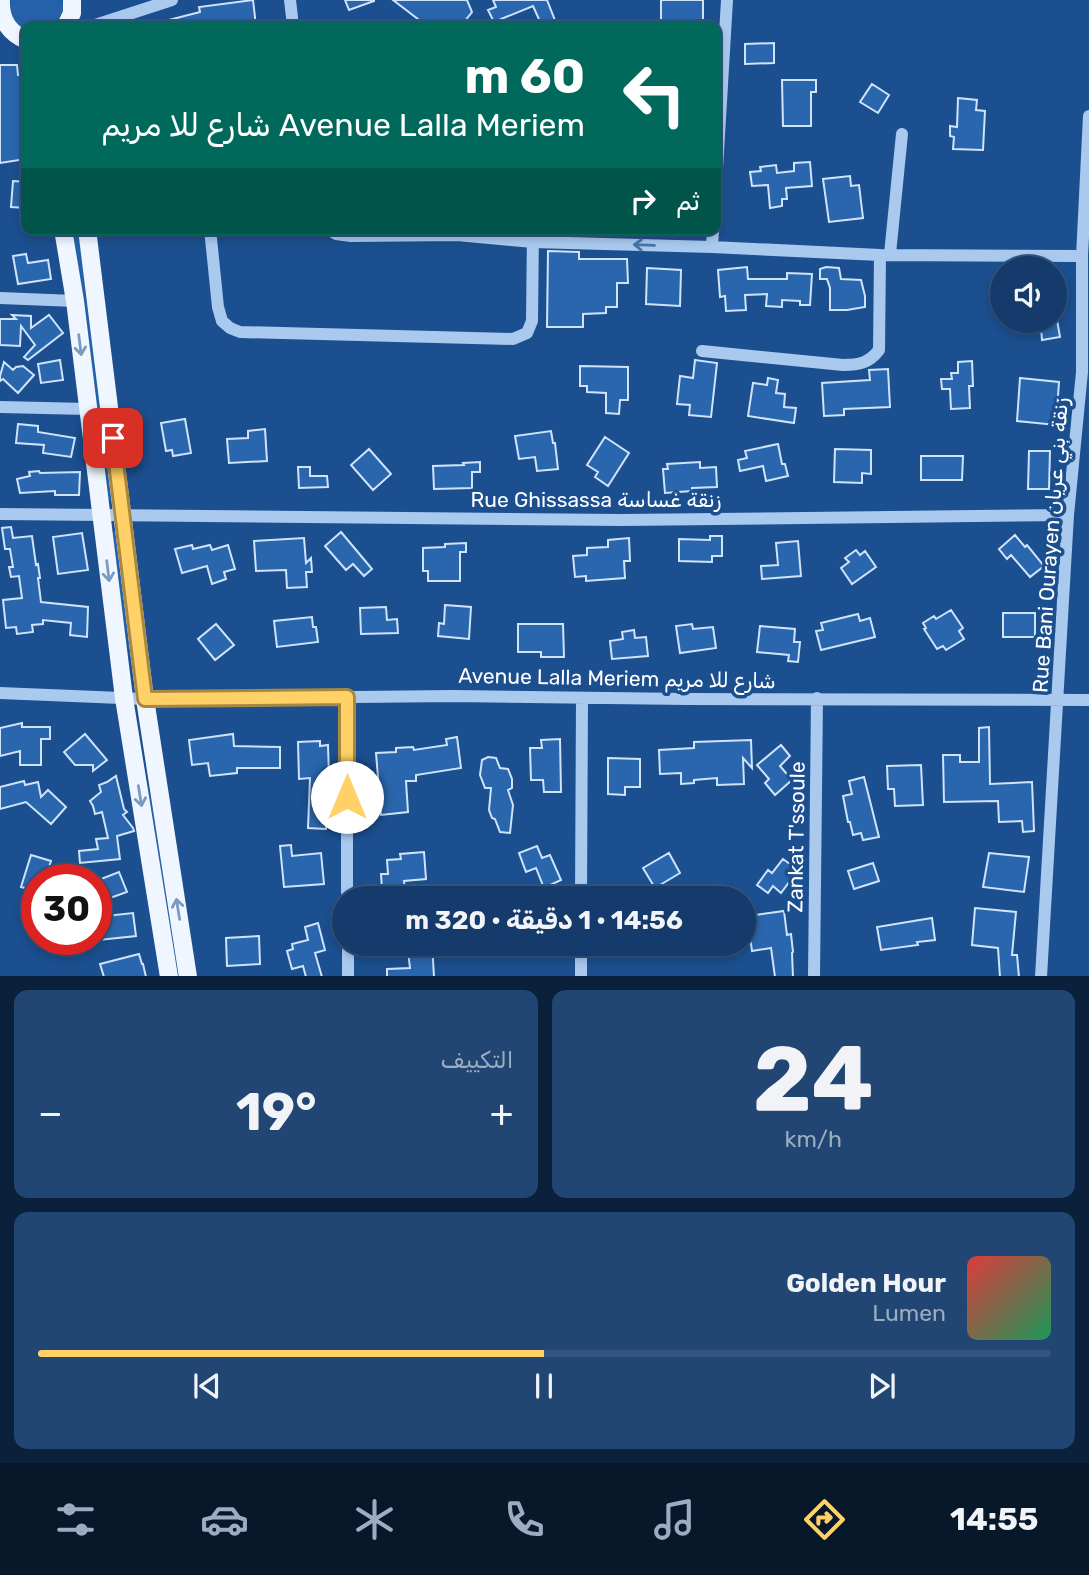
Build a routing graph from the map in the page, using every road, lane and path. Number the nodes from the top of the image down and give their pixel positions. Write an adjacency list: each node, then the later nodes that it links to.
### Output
1 (1, 0): 9 (main road)
2 (72, 0): 6 (main road)
3 (172, 0): 7 (street)
4 (290, 0): 8 (street)
5 (727, 0): 10 (street)
6 (68, 21)
7 (107, 21)
8 (292, 21)
9 (14, 38)
10 (721, 101)
11 (1089, 116): 21 (street, Rue Bani Ourayen زنقة بني عريان)
12 (902, 134): 23 (street)
13 (64, 235): 26 (main road)
14 (88, 235): 35 (main road)
15 (211, 235): 20 (street)
16 (344, 235): 18 (street)
17 (457, 235): 20 (street)
18 (457, 235)
19 (713, 235): 22 (street)
20 (533, 236): 22 (street, one-way to 20)
21 (1086, 242): 24 (street, Rue Bani Ourayen زنقة بني عريان)
22 (712, 247): 23 (street)
23 (885, 255): 24 (street); 27 (street)
24 (1082, 256): 30 (street, Rue Bani Ourayen زنقة بني عريان)
25 (0, 298): 26 (street)
26 (75, 301): 29 (main road, one-way to 29)
27 (702, 351)
28 (0, 407): 29 (street)
29 (88, 409): 34 (main road)
30 (1075, 451): 31 (street); 33 (street, Rue Bani Ourayen زنقة بني عريان)
31 (1089, 452)
32 (0, 514): 34 (street, Rue Ghissassa زنقة غساسة)
33 (1068, 515): 35 (street, Rue Ghissassa زنقة غساسة); 42 (street, Rue Bani Ourayen زنقة بني عريان)
34 (101, 516): 35 (street, Rue Ghissassa زنقة غساسة); 38 (main road, one-way to 38)
35 (123, 516): 41 (main road)
36 (0, 693): 38 (street, Avenue Lalla Meriem شارع للا مريم)
37 (347, 697): 39 (street, Avenue Lalla Meriem شارع للا مريم); 41 (street, Avenue Lalla Meriem شارع للا مريم); 44 (street)
38 (124, 698): 41 (street, Avenue Lalla Meriem شارع للا مريم); 48 (main road, one-way to 48)
39 (582, 698): 40 (street, Avenue Lalla Meriem شارع للا مريم); 45 (street)
40 (817, 698): 42 (street, Avenue Lalla Meriem شارع للا مريم); 52 (street, Zankat T'ssoule)
41 (145, 699): 49 (main road, one-way to 41)
42 (1057, 699): 43 (street, Avenue Lalla Meriem شارع للا مريم); 53 (street, Rue Bani Ourayen زنقة بني عريان)
43 (1089, 700)
44 (347, 886)
45 (581, 886)
46 (348, 956): 50 (street)
47 (581, 956): 51 (street)
48 (169, 976)
49 (188, 976)
50 (348, 976)
51 (581, 976)
52 (814, 976)
53 (1041, 976)

